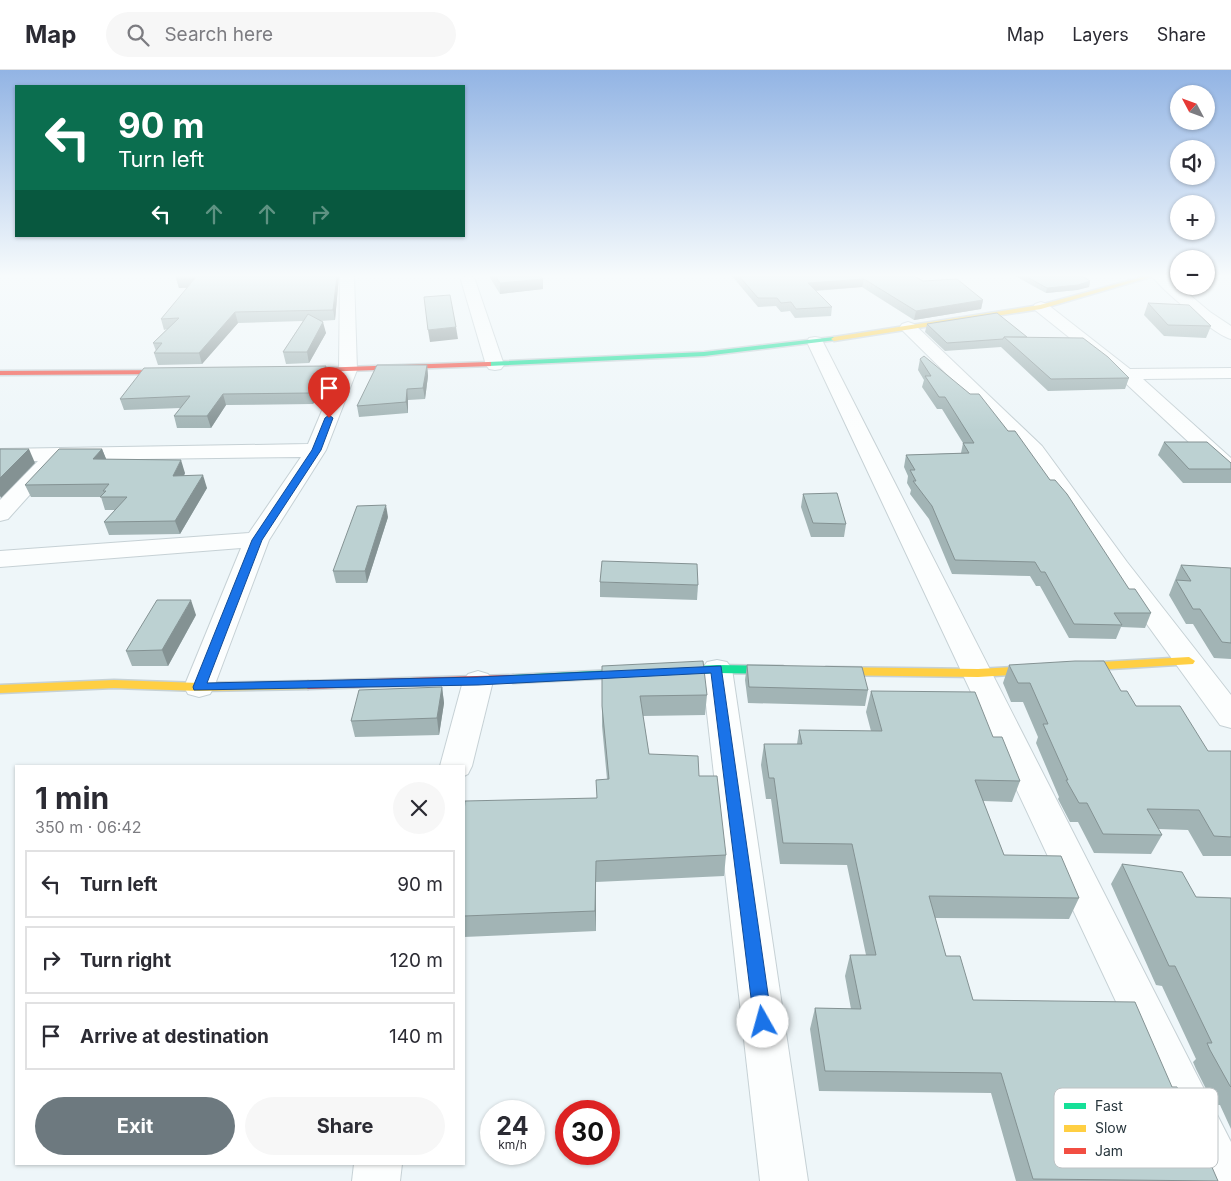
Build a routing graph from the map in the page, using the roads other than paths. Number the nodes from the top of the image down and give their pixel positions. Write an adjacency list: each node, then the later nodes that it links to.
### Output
1 (348, 328): 8 (street)
2 (483, 328): 7 (street)
3 (903, 328): 6 (street)
4 (909, 328): 25 (street)
5 (1067, 328): 13 (street)
6 (815, 342): 7 (street); 24 (street)
7 (495, 365): 8 (street)
8 (348, 370): 9 (street); 14 (street)
9 (280, 371)
10 (191, 372): 11 (street)
11 (0, 373)
12 (1231, 373): 13 (street)
13 (1126, 374): 17 (street)
14 (316, 450): 15 (street); 19 (street)
15 (56, 455): 16 (street); 18 (street)
16 (0, 456)
17 (1231, 469)
18 (0, 514)
19 (257, 540): 20 (street); 27 (street)
20 (0, 559)
21 (717, 669): 22 (street); 26 (street); 35 (street)
22 (794, 670)
23 (813, 671): 24 (street)
24 (978, 673): 25 (street); 31 (street)
25 (1208, 676): 29 (street)
26 (478, 681): 27 (street); 30 (street)
27 (199, 687): 28 (street)
28 (0, 689)
29 (1231, 717)
30 (456, 765)
31 (1180, 1088)
32 (378, 1165): 34 (street)
33 (1218, 1167): 36 (street)
34 (376, 1181)
35 (784, 1181)
36 (1225, 1181)

